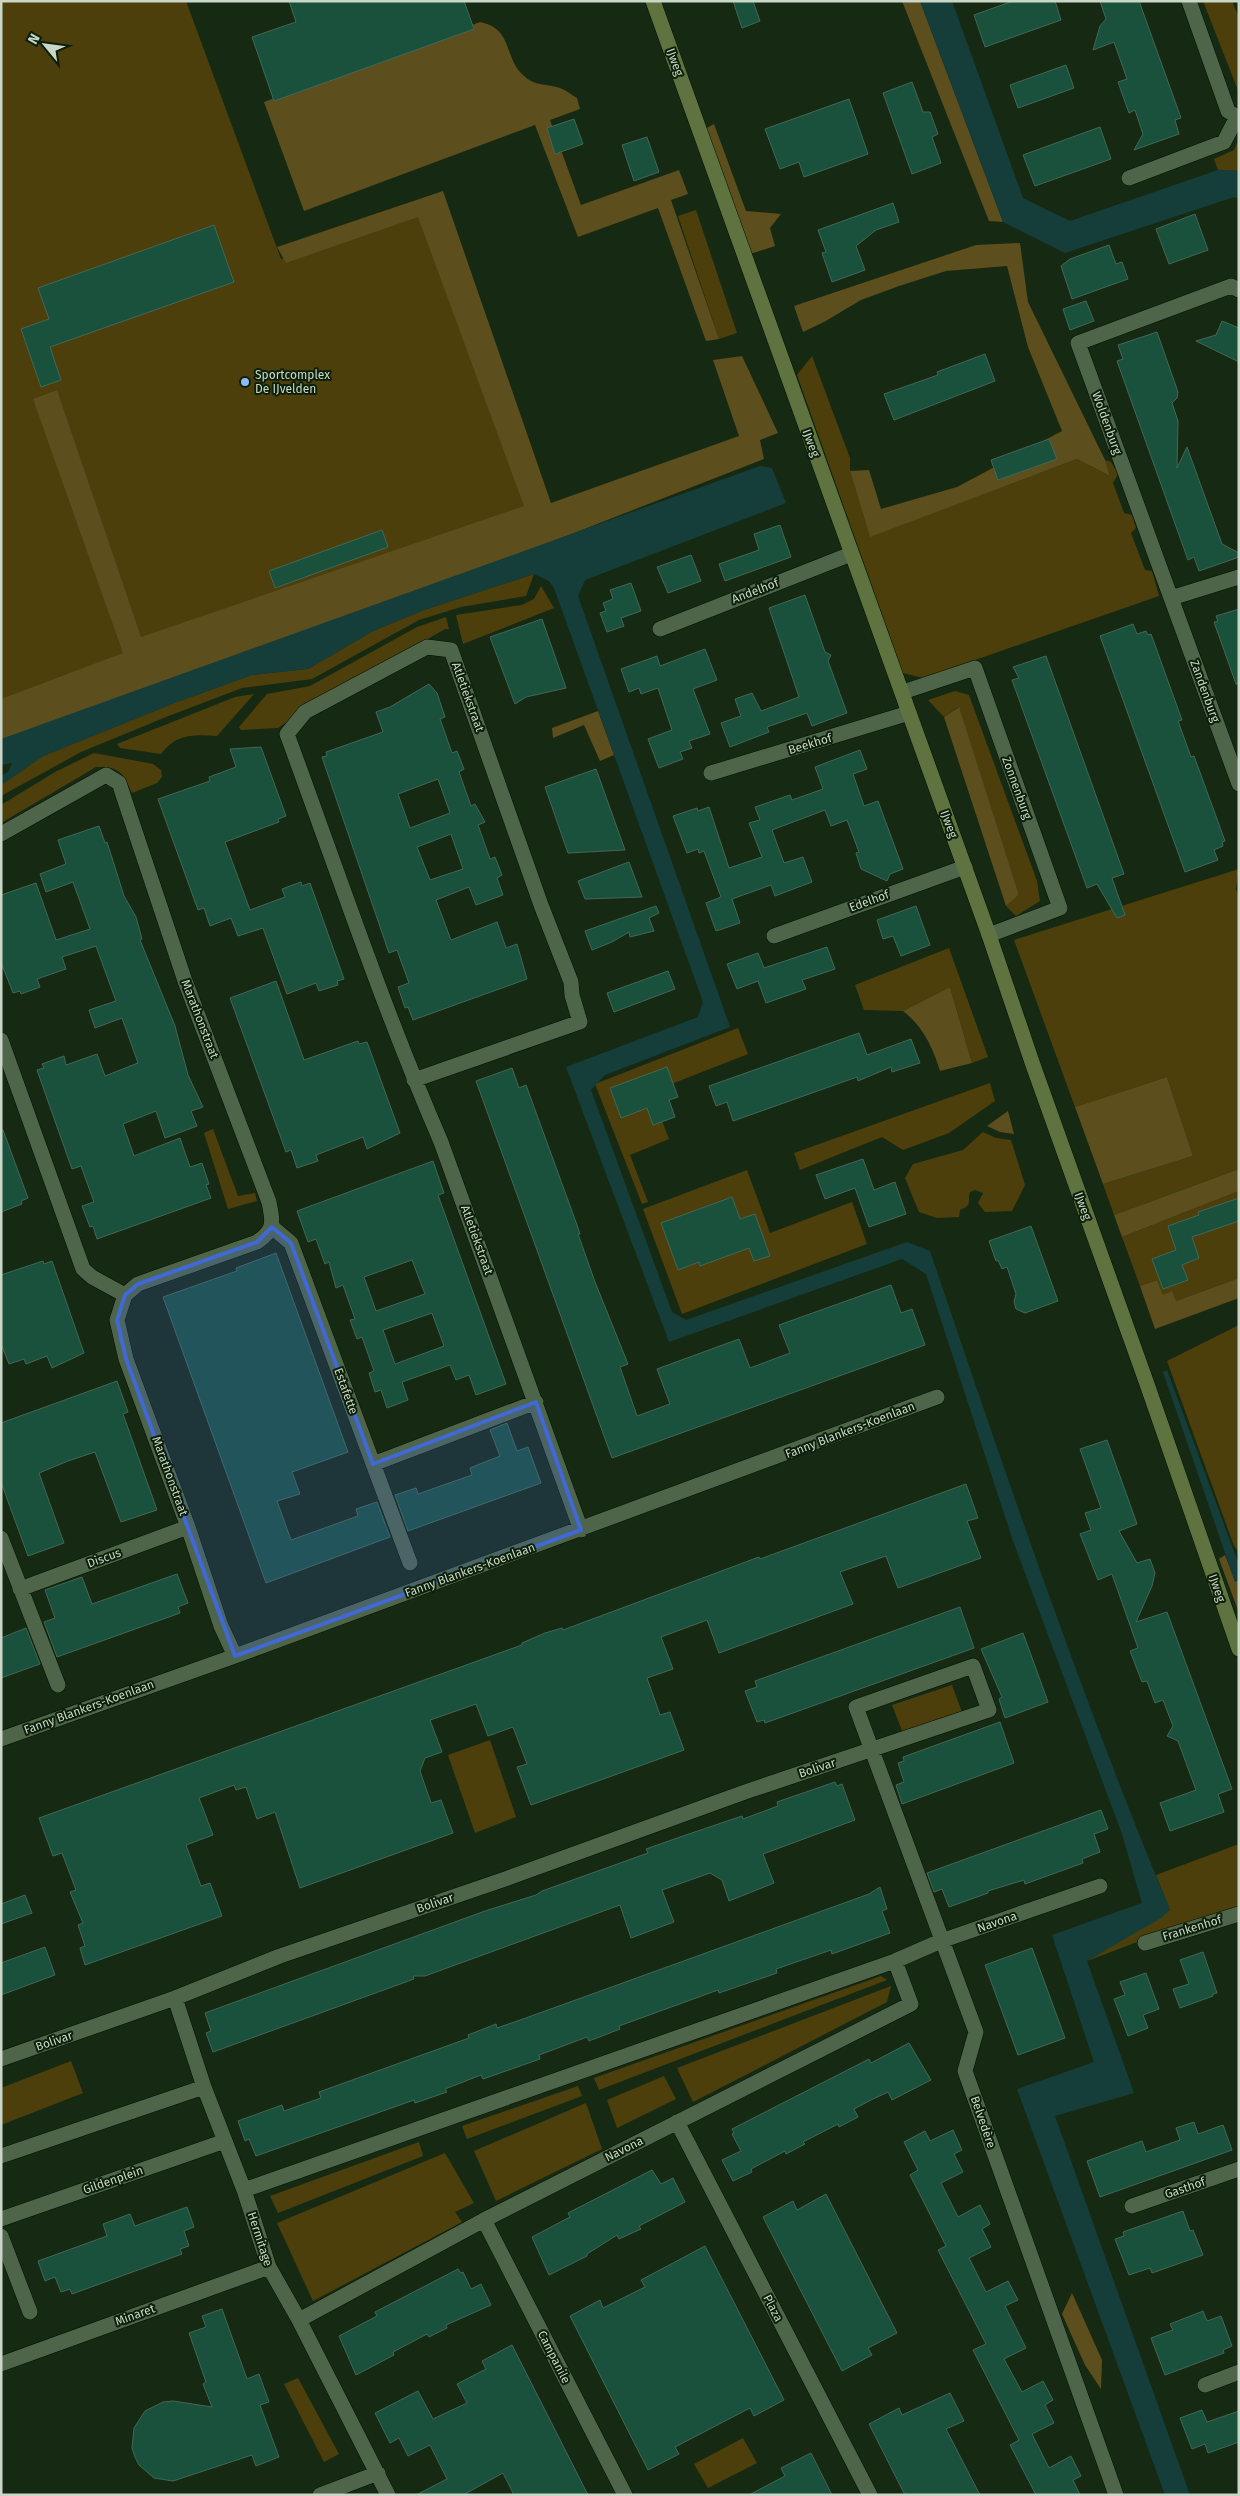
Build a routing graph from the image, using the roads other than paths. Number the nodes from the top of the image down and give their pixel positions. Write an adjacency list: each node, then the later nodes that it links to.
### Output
1 (653, 1): 6 (street, IJweg)
2 (1189, 1): 3 (street)
3 (1238, 117): 4 (street)
4 (1129, 178)
5 (1239, 290): 8 (street, Woldenburg)
6 (851, 554): 9 (street, Andelhof); 10 (street, IJweg)
7 (1239, 577): 8 (street)
8 (1171, 598): 13 (street, Zandenburg)
9 (660, 629)
10 (903, 692): 11 (street, IJweg); 16 (street, Zonnenburg)
11 (909, 713): 12 (street, Beekhof); 15 (street, IJweg)
12 (711, 773)
13 (1239, 784)
14 (1, 834): 20 (street, Marathonstraat)
15 (965, 867): 16 (street, IJweg); 17 (street, Edelhof)
16 (989, 935): 30 (street, IJweg)
17 (774, 936)
18 (1, 1040): 21 (street)
19 (414, 1080): 19 (street, Atletiekstraat); 23 (street, Atletiekstraat)
20 (272, 1227): 21 (street); 24 (street, Estafette)
21 (125, 1295): 25 (street, Marathonstraat)
22 (937, 1397): 26 (street, Fanny Blankers-Koenlaan)
23 (536, 1402): 24 (street); 26 (street, Atletiekstraat)
24 (373, 1464): 28 (street, Estafette)
25 (188, 1527): 29 (street, Discus); 31 (street, Marathonstraat)
26 (581, 1530): 31 (street, Fanny Blankers-Koenlaan)
27 (1, 1538): 29 (street)
28 (410, 1563)
29 (20, 1589): 32 (street)
30 (1239, 1649)
31 (235, 1656): 33 (street, Fanny Blankers-Koenlaan)
32 (58, 1685)
33 (1, 1739)
34 (871, 1750): 34 (street, Bolivar); 37 (street, Belvedère); 40 (street, Bolivar)
35 (1100, 1886): 37 (street, Navona)
36 (1239, 1914): 38 (street, Frankenhof)
37 (940, 1942): 39 (street, Navona); 63 (street, Belvedère)
38 (1145, 1943)
39 (895, 1961): 43 (street, Navona); 47 (street, Navona)
40 (175, 1998): 41 (street, Bolivar); 42 (street, Hermitage)
41 (1, 2059)
42 (204, 2087): 44 (street, Hermitage); 45 (street)
43 (678, 2122): 50 (street, Navona); 62 (street, Plaza)
44 (225, 2141): 47 (street, Hermitage); 49 (street, Gildenplein)
45 (1, 2156)
46 (1239, 2169): 48 (street, Gasthof)
47 (244, 2190): 52 (street, Hermitage)
48 (1132, 2206)
49 (1, 2219)
50 (484, 2220): 54 (street, Navona); 61 (street, Campanile)
51 (1, 2236): 53 (street)
52 (269, 2267): 54 (street, Hermitage); 55 (street, Minaret)
53 (30, 2312)
54 (299, 2320): 58 (street, Hermitage)
55 (1, 2364)
56 (1239, 2372): 57 (street)
57 (1205, 2385)
58 (378, 2473): 59 (street); 60 (street, Hermitage)
59 (320, 2495)
60 (388, 2495)
61 (625, 2495)
62 (870, 2495)
63 (1116, 2495)

